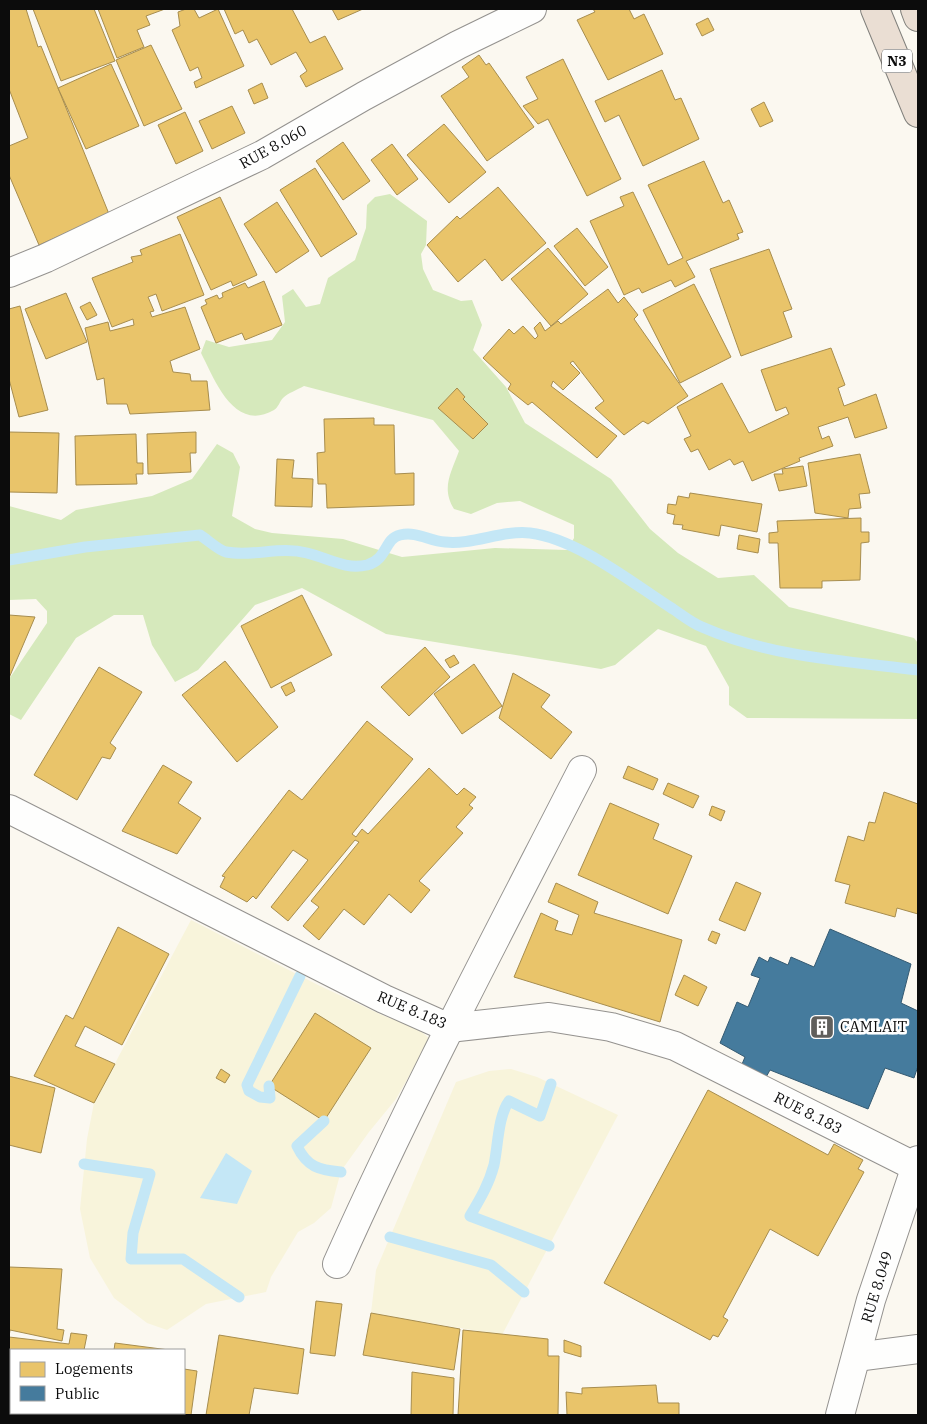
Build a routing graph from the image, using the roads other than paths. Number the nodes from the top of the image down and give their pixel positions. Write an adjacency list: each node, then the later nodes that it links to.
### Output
1 (532, 9): 6 (street, RUE 8.060)
2 (875, 9): 5 (highway, N3)
3 (915, 9): 4 (highway)
4 (918, 17)
5 (918, 113)
6 (9, 273)
7 (582, 770): 9 (street)
8 (9, 810): 9 (street, RUE 8.183)
9 (449, 1028): 10 (street, RUE 8.183); 11 (street)
10 (917, 1163): 13 (street, RUE 8.049)
11 (337, 1264)
12 (918, 1349): 13 (street)
13 (856, 1357): 14 (street, RUE 8.049)
14 (840, 1415)

